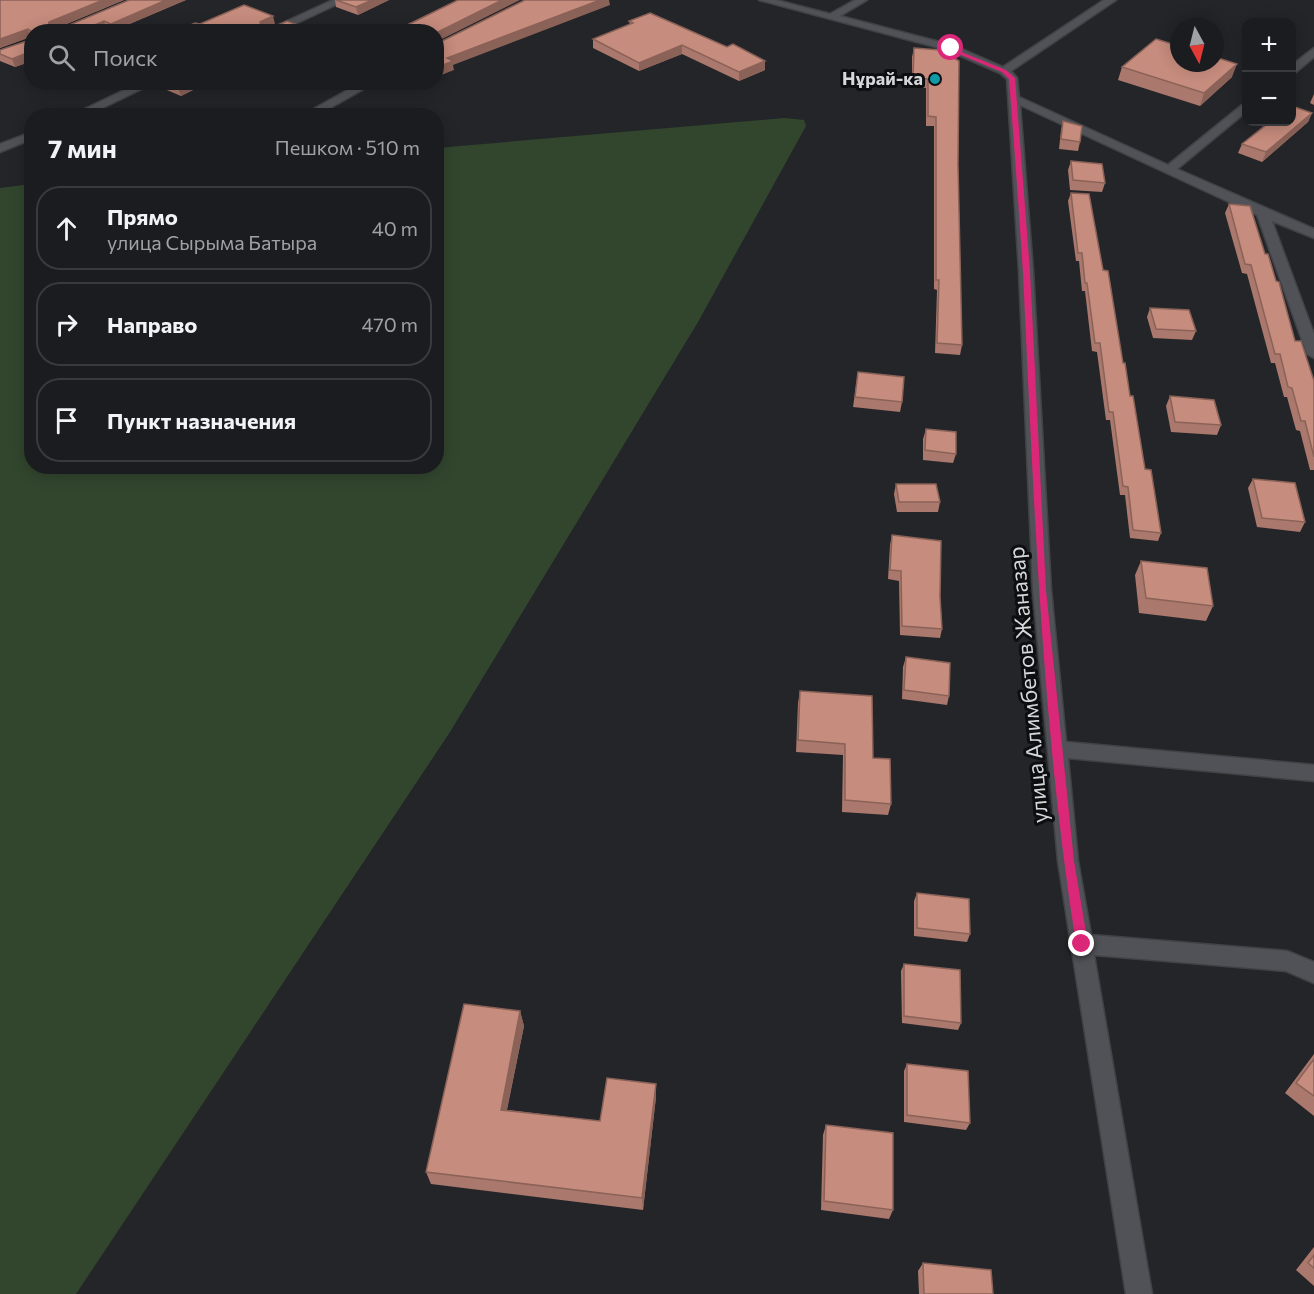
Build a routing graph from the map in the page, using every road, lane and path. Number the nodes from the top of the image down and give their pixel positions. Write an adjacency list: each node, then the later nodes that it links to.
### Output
1 (340, 0): 6 (street)
2 (764, 0): 5 (street)
3 (862, 0): 5 (street)
4 (1111, 0): 9 (street)
5 (832, 17): 9 (street)
6 (286, 24)
7 (1314, 51): 8 (street)
8 (1296, 67)
9 (1004, 71): 12 (street, улица Алимбетов Жаназар)
10 (133, 90): 13 (street)
11 (356, 90): 14 (street)
12 (1013, 98): 18 (street); 22 (street, улица Алимбетов Жаназар)
13 (93, 108)
14 (321, 108)
15 (1242, 109): 18 (street)
16 (24, 138): 17 (street)
17 (0, 148)
18 (1169, 170): 19 (street)
19 (1263, 213): 20 (street); 21 (street)
20 (1314, 234)
21 (1314, 354)
22 (1057, 749): 23 (street); 24 (street, улица Алимбетов Жаназар)
23 (1314, 773)
24 (1082, 944): 25 (street); 26 (street, улица Алимбетов Жаназар)
25 (1314, 973)
26 (1138, 1294)

